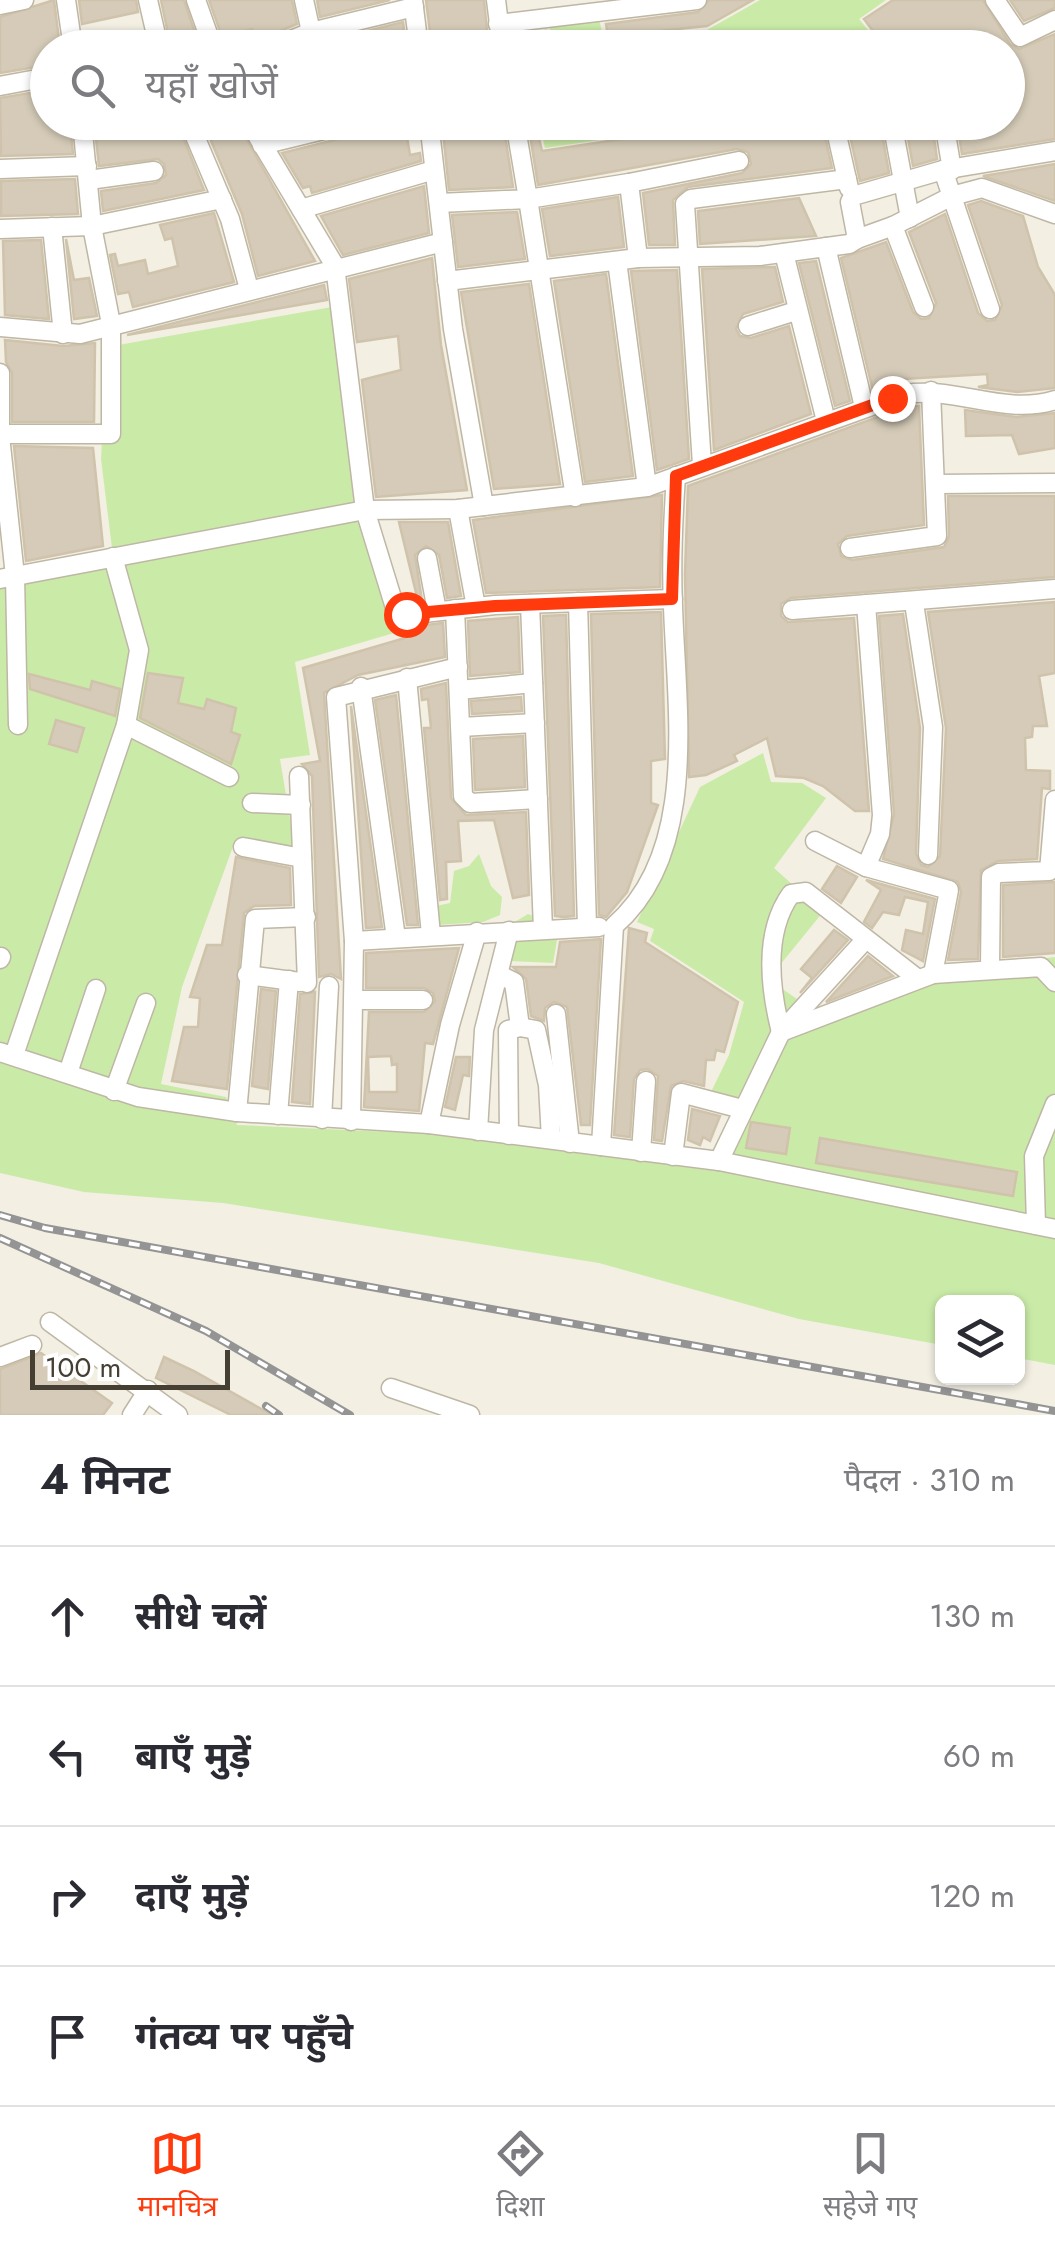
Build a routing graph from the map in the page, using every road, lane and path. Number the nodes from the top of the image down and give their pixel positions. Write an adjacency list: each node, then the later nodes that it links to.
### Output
1 (24, 0): 10 (street)
2 (66, 0): 12 (street)
3 (148, 0): 13 (street)
4 (196, 0): 14 (street)
5 (304, 0): 15 (street)
6 (496, 0): 18 (street)
7 (697, 0): 19 (street)
8 (995, 0): 20 (street)
9 (414, 4): 16 (street); 17 (street)
10 (0, 5)
11 (1055, 20): 21 (street)
12 (70, 30)
13 (155, 30)
14 (207, 30)
15 (312, 30)
16 (319, 30)
17 (417, 30)
18 (500, 30)
19 (542, 30)
20 (1015, 30)
21 (1025, 35)
22 (30, 80): 23 (street)
23 (0, 86)
24 (84, 140): 40 (street)
25 (197, 140): 45 (street)
26 (259, 140): 33 (street)
27 (282, 140): 33 (street)
28 (431, 140): 37 (street)
29 (518, 140): 46 (street)
30 (838, 140): 43 (street)
31 (896, 140): 41 (street)
32 (946, 140): 38 (street)
33 (262, 145): 48 (street)
34 (1055, 151): 38 (street)
35 (739, 161): 42 (street)
36 (0, 169): 40 (street)
37 (434, 170): 47 (street); 48 (street)
38 (948, 170): 41 (street); 44 (street)
39 (154, 171): 40 (street)
40 (88, 173): 51 (street)
41 (904, 180): 43 (street); 50 (street)
42 (629, 183): 46 (street); 59 (street)
43 (849, 188): 54 (street); 58 (street)
44 (952, 196): 49 (street); 50 (street); 66 (street)
45 (222, 199): 51 (street); 64 (street)
46 (528, 199): 47 (street); 62 (street)
47 (439, 203): 55 (street)
48 (301, 208): 61 (street)
49 (1055, 214)
50 (901, 222): 54 (street); 65 (street)
51 (92, 226): 52 (street); 68 (street)
52 (52, 227): 53 (street); 71 (street)
53 (0, 229)
54 (857, 239): 56 (street)
55 (442, 242): 61 (street); 63 (street)
56 (826, 248): 57 (street); 76 (street)
57 (784, 253): 58 (street); 67 (street)
58 (690, 256): 59 (street); 80 (street)
59 (638, 258): 60 (street)
60 (617, 261): 62 (street); 85 (street)
61 (335, 266): 64 (street); 89 (street)
62 (538, 271): 63 (street); 86 (street)
63 (448, 281): 87 (street)
64 (249, 288): 68 (street)
65 (924, 307)
66 (990, 309)
67 (796, 311): 69 (street); 77 (street)
68 (111, 324): 71 (street); 79 (street)
69 (748, 326)
70 (0, 327): 71 (street)
71 (63, 334)
72 (0, 373): 73 (street)
73 (0, 391): 78 (street)
74 (931, 391): 75 (street); 76 (street); 84 (street)
75 (1055, 400)
76 (864, 407): 77 (street)
77 (826, 421): 80 (street)
78 (0, 425)
79 (0, 435): 81 (street)
80 (702, 465): 82 (street)
81 (3, 472): 90 (street)
82 (676, 476): 85 (street); 96 (street)
83 (1055, 483): 84 (street)
84 (938, 484): 91 (street)
85 (648, 487): 86 (street)
86 (576, 496): 87 (street)
87 (484, 506): 88 (street)
88 (458, 509): 89 (street); 101 (street)
89 (365, 510): 92 (street); 102 (street)
90 (6, 533): 94 (street)
91 (850, 548)
92 (113, 557): 94 (street); 111 (street)
93 (427, 558): 102 (street)
94 (8, 578): 110 (street)
95 (1055, 589): 98 (street)
96 (672, 599): 97 (street); 125 (street)
97 (578, 602): 99 (street); 126 (street)
98 (914, 603): 100 (street); 121 (street)
99 (530, 604): 101 (street); 106 (street)
100 (866, 604): 103 (street); 123 (street)
101 (476, 607): 102 (street)
102 (446, 610): 104 (street)
103 (792, 610)
104 (458, 667): 105 (street); 108 (street)
105 (406, 678): 107 (street); 130 (street)
106 (533, 683): 108 (street); 109 (street)
107 (361, 687): 131 (street); 133 (street)
108 (460, 690): 112 (street)
109 (535, 723): 112 (street); 115 (street)
110 (18, 725)
111 (126, 725): 113 (street); 149 (street)
112 (461, 726): 115 (street)
113 (230, 776)
114 (299, 776): 118 (street)
115 (538, 799): 127 (street)
116 (1055, 800): 135 (street)
117 (252, 804): 118 (street)
118 (301, 805): 122 (street)
119 (815, 842): 123 (street)
120 (243, 847): 122 (street)
121 (928, 855)
122 (302, 858): 124 (street)
123 (866, 867): 138 (street)
124 (306, 917): 136 (street); 139 (street)
125 (614, 926): 126 (street); 163 (street)
126 (587, 927): 127 (street)
127 (543, 930): 128 (street)
128 (509, 931): 129 (street); 137 (street)
129 (477, 932): 130 (street); 159 (street)
130 (431, 935): 131 (street)
131 (396, 938): 133 (street)
132 (866, 940): 138 (street); 148 (street); 148 (street)
133 (354, 941): 143 (street)
134 (1048, 964): 135 (street); 140 (street)
135 (990, 968): 138 (street)
136 (247, 975): 139 (street); 155 (street)
137 (500, 975): 147 (street); 160 (street)
138 (925, 977): 148 (street)
139 (298, 982): 141 (street); 156 (street)
140 (1055, 982)
141 (329, 986): 143 (street); 157 (street)
142 (96, 989): 150 (street)
143 (355, 995): 144 (street); 158 (street)
144 (423, 1000)
145 (146, 1003): 152 (street)
146 (556, 1014): 162 (street)
147 (520, 1027): 161 (street); 162 (street)
148 (781, 1032): 154 (street)
149 (7, 1054): 150 (street)
150 (68, 1073): 152 (street)
151 (646, 1081): 164 (street)
152 (114, 1091): 155 (street)
153 (1055, 1104): 167 (street)
154 (742, 1109): 165 (street); 166 (street)
155 (237, 1112): 156 (street)
156 (278, 1114): 157 (street)
157 (322, 1119): 158 (street)
158 (351, 1121): 159 (street)
159 (429, 1124): 160 (street)
160 (478, 1131): 161 (street)
161 (510, 1135): 162 (street)
162 (560, 1141): 163 (street)
163 (601, 1146): 164 (street)
164 (641, 1152): 165 (street)
165 (674, 1156): 166 (street)
166 (719, 1161): 167 (street)
167 (1036, 1225): 168 (street)
168 (1055, 1229)
169 (50, 1322): 173 (street)
170 (32, 1345): 171 (street)
171 (0, 1357)
172 (391, 1388): 176 (street)
173 (148, 1390): 174 (street); 175 (street)
174 (132, 1415)
175 (178, 1415)
176 (470, 1415)

